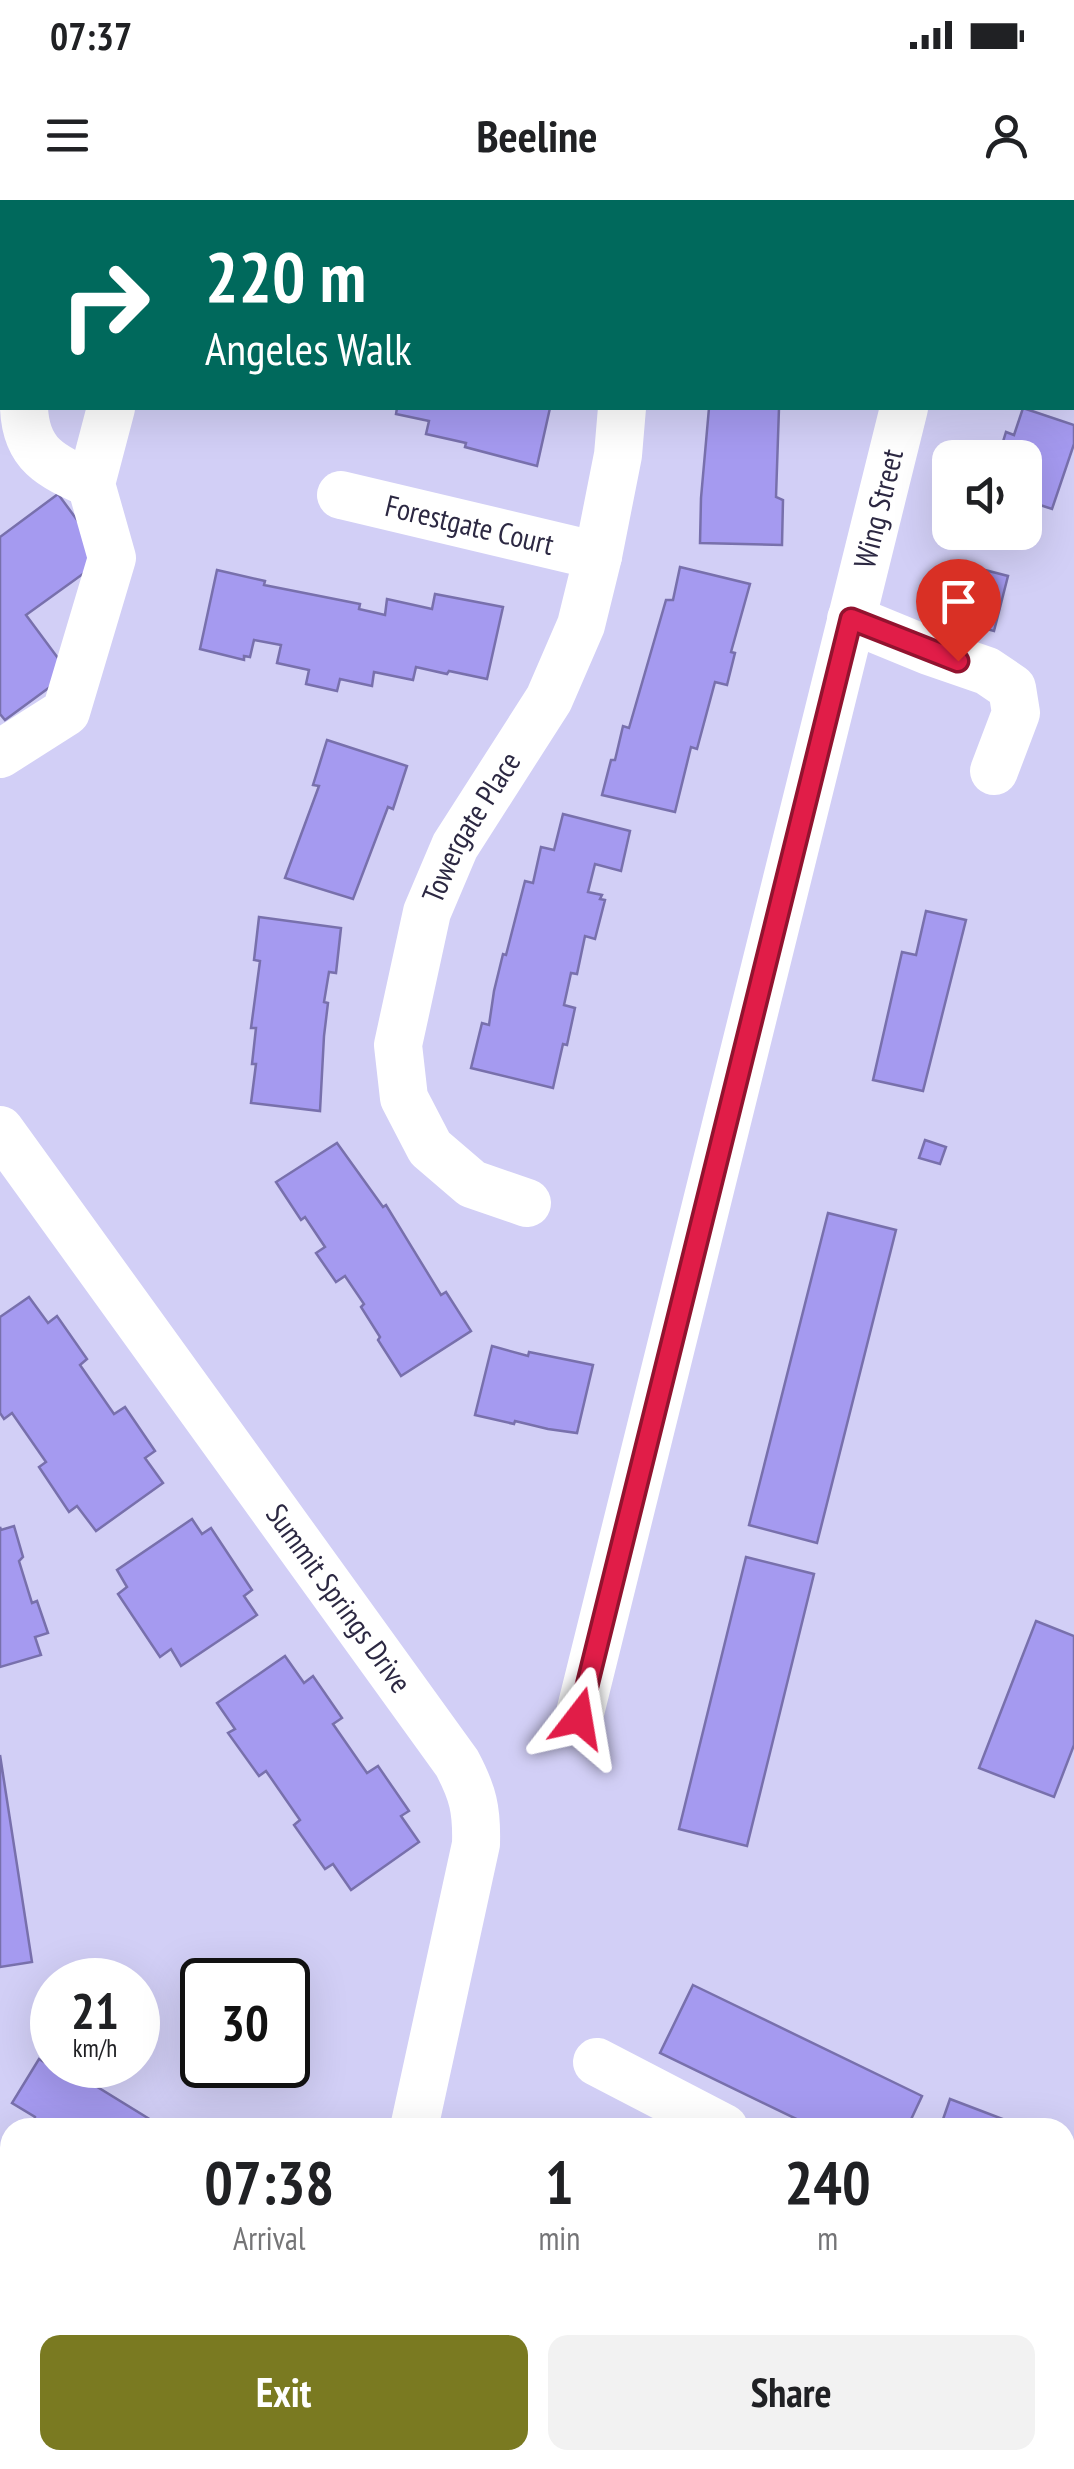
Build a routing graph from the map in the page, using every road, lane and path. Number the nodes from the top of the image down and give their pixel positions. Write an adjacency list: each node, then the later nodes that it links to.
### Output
1 (24, 410): 5 (street)
2 (110, 410): 5 (street)
3 (622, 410): 7 (street, Towergate Place)
4 (903, 410): 8 (street, Wing Street)
5 (90, 484): 9 (street)
6 (341, 494): 7 (street, Forestgate Court)
7 (598, 556): 12 (street, Towergate Place)
8 (851, 619): 10 (street); 13 (street, Wing Street)
9 (0, 754)
10 (994, 770)
11 (0, 1130): 15 (street, Summit Springs Drive)
12 (527, 1203)
13 (579, 1718)
14 (596, 2062): 16 (street)
15 (416, 2118)
16 (705, 2118)

